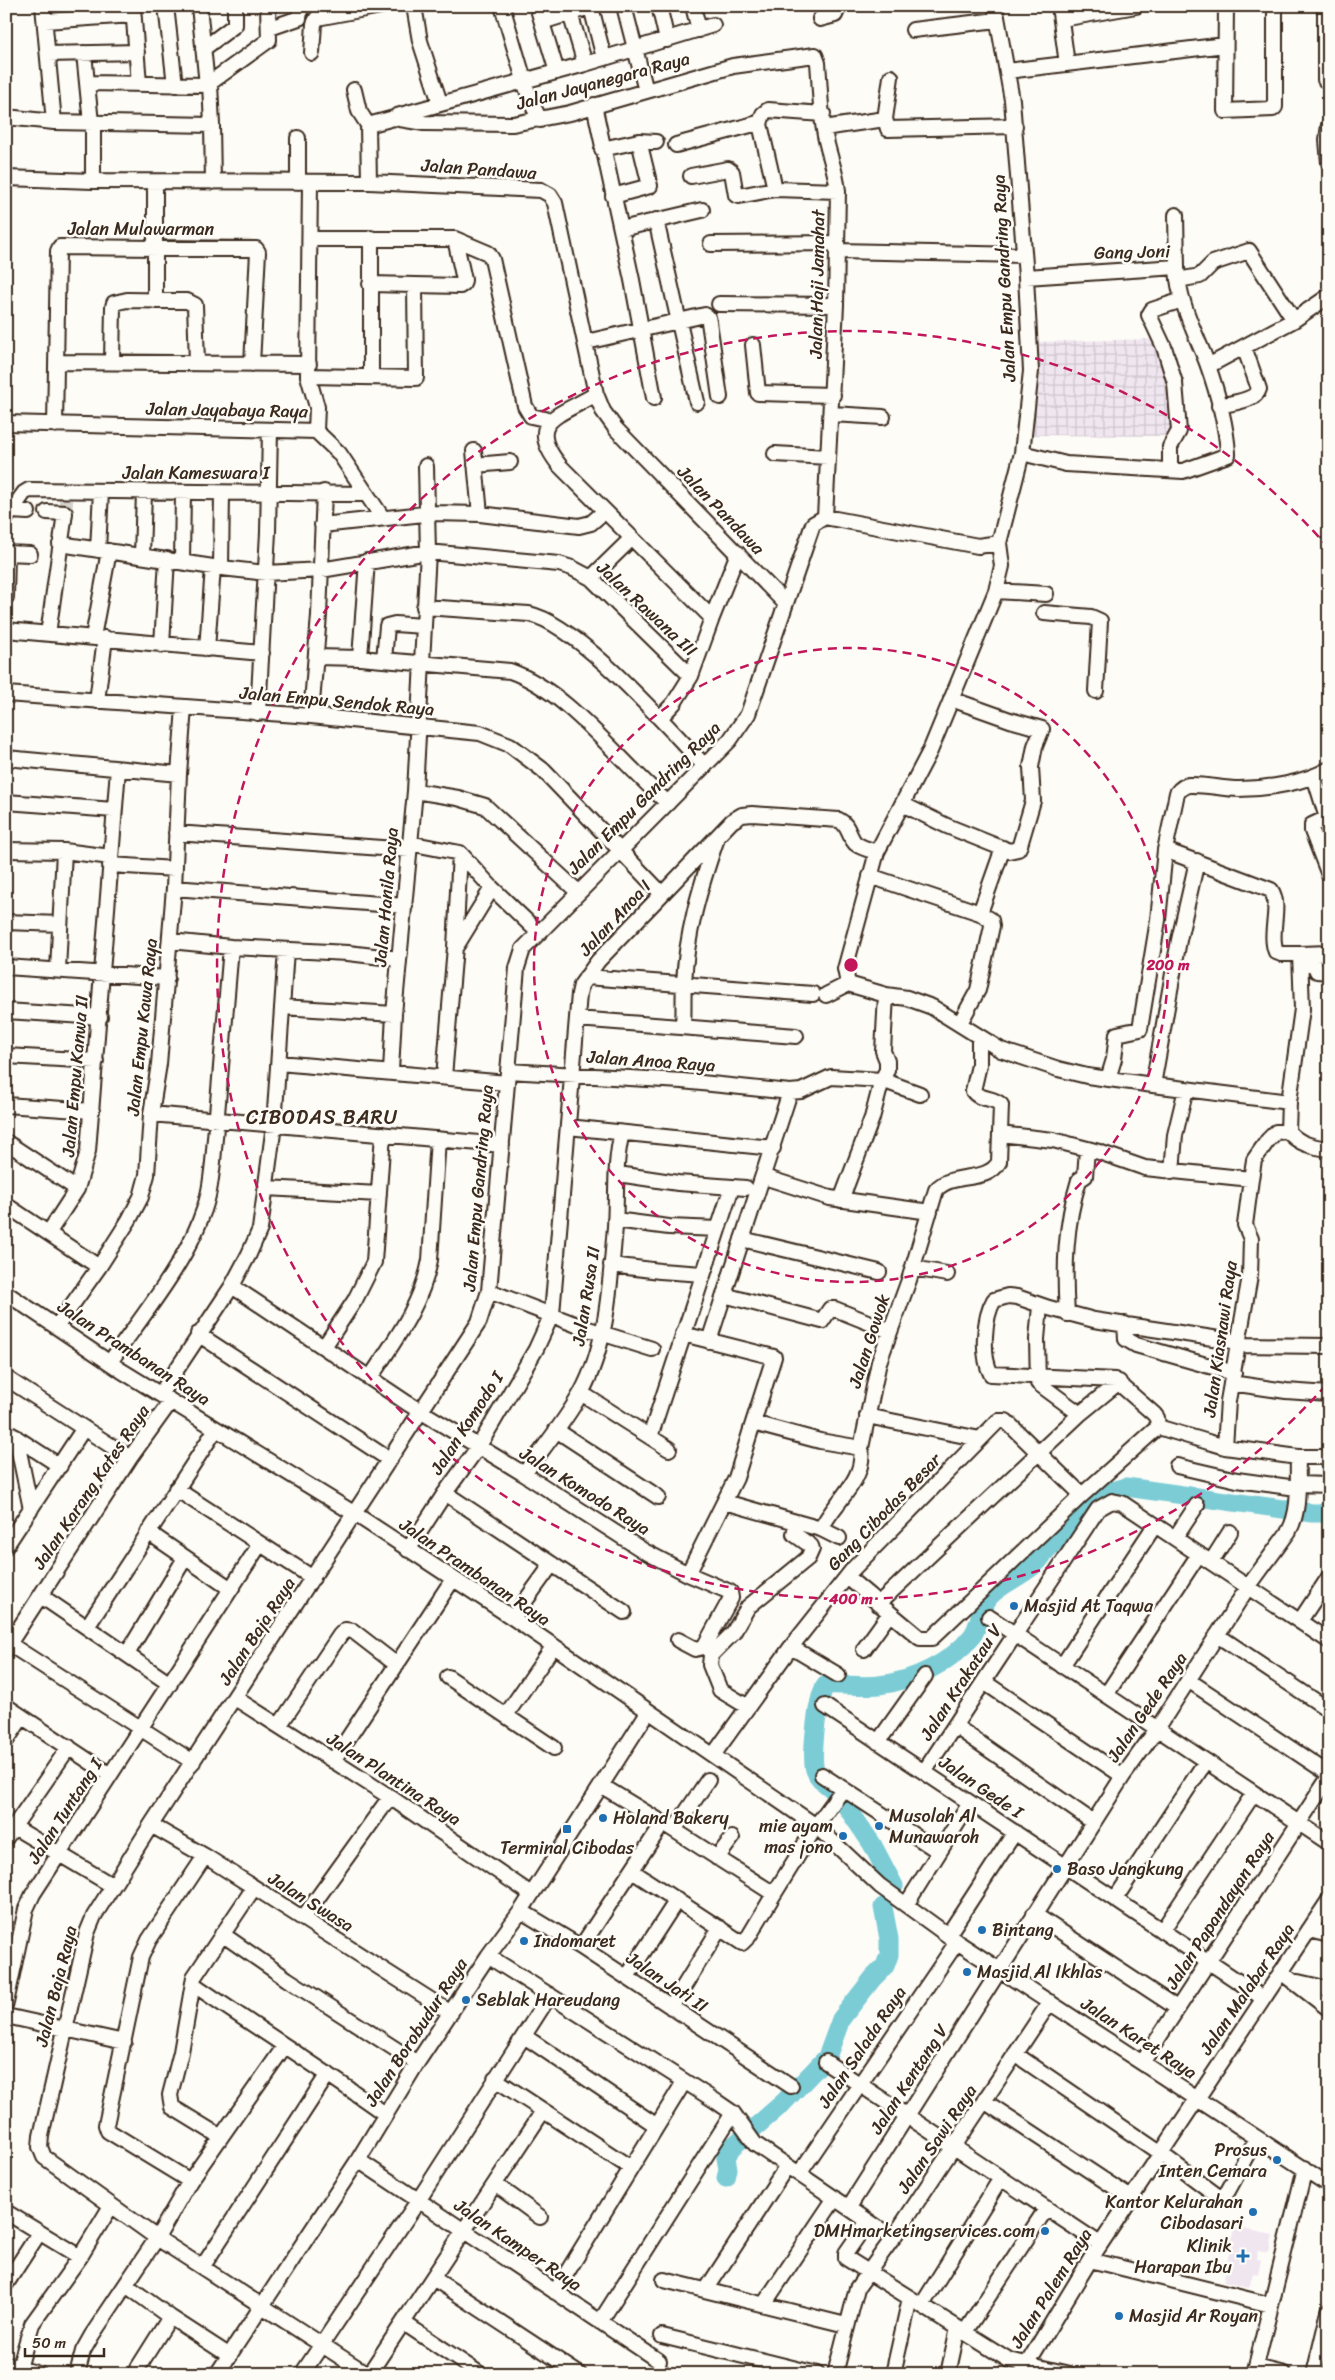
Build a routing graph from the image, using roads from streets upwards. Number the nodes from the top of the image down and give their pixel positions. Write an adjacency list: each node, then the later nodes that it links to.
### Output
1 (43, 6): 25 (street)
2 (166, 6): 50 (street)
3 (199, 6): 33 (street)
4 (235, 6): 33 (street)
5 (268, 6): 28 (street)
6 (301, 6): 28 (street)
7 (414, 6): 54 (street)
8 (502, 6): 47 (street)
9 (537, 6): 26 (street)
10 (624, 6): 34 (street)
11 (658, 6): 31 (street)
12 (692, 6): 29 (street)
13 (839, 6): 24 (street)
14 (1135, 6): 23 (street)
15 (1226, 6): 32 (street)
16 (1275, 6): 32 (street)
17 (1325, 6): 46 (street)
18 (375, 7): 36 (street)
19 (592, 7): 21 (street); 40 (street)
20 (133, 11): 25 (street); 35 (street)
21 (570, 13): 26 (street); 41 (street)
22 (996, 13): 30 (street); 43 (street, Jalan Empu Gandring Raya)
23 (1061, 13): 42 (street)
24 (820, 19)
25 (44, 21): 38 (street)
26 (542, 22): 44 (street)
27 (713, 25): 29 (street)
28 (270, 28): 51 (street)
29 (699, 30): 31 (street)
30 (913, 30)
31 (667, 40): 34 (street)
32 (1225, 45): 42 (street)
33 (203, 49): 51 (street)
34 (636, 49): 40 (street); 53 (street)
35 (137, 52): 37 (street); 49 (street)
36 (312, 52)
37 (84, 53): 38 (street); 48 (street)
38 (48, 54): 60 (street)
39 (815, 55): 53 (street, Jalan Jayanegara Raya); 59 (street, Jalan Haji Jamahat)
40 (604, 58): 41 (street)
41 (585, 64): 44 (street)
42 (1068, 64): 43 (street)
43 (1007, 71): 67 (street, Jalan Empu Gandring Raya)
44 (557, 72): 47 (street)
45 (891, 77): 63 (street)
46 (1325, 80)
47 (524, 81): 54 (street); 58 (street)
48 (89, 83): 49 (street); 61 (street)
49 (139, 84): 50 (street)
50 (175, 85): 51 (street)
51 (209, 85): 64 (street)
52 (354, 90): 65 (street)
53 (646, 90): 55 (street, Jalan Jayanegara Raya)
54 (440, 103): 57 (street)
55 (594, 105): 58 (street, Jalan Jayanegara Raya); 72 (street)
56 (6, 117): 60 (street)
57 (394, 118): 58 (street, Jalan Jayanegara Raya); 65 (street, Jalan Jayanegara Raya)
58 (540, 120)
59 (823, 121): 62 (street); 63 (street); 82 (street, Jalan Haji Jamahat)
60 (54, 122): 61 (street)
61 (92, 123): 64 (street); 76 (street)
62 (760, 124): 71 (street); 81 (street)
63 (888, 124): 67 (street)
64 (212, 125): 78 (street)
65 (368, 125): 80 (street)
66 (1329, 125): 73 (street)
67 (1015, 126): 94 (street, Jalan Empu Gandring Raya)
68 (298, 138): 79 (street, Jalan Jayabaya Raya)
69 (639, 141): 70 (street); 72 (street); 83 (street)
70 (656, 142)
71 (676, 145)
72 (602, 149): 83 (street)
73 (1329, 163)
74 (692, 176): 81 (street)
75 (6, 178): 76 (street, Jalan Pandawa)
76 (93, 181): 77 (street, Jalan Pandawa)
77 (155, 182): 78 (street, Jalan Pandawa); 93 (street)
78 (213, 182): 79 (street, Jalan Pandawa)
79 (304, 182): 80 (street, Jalan Pandawa); 89 (street, Jalan Jayabaya Raya)
80 (369, 182): 107 (street, Jalan Pandawa)
81 (775, 189): 82 (street)
82 (838, 191): 92 (street, Jalan Haji Jamahat)
83 (613, 196): 87 (street)
84 (702, 210): 86 (street)
85 (1176, 216): 95 (street)
86 (656, 220): 87 (street); 105 (street)
87 (620, 229): 106 (street)
88 (371, 238): 89 (street); 90 (street); 97 (street)
89 (310, 239): 115 (street, Jalan Jayabaya Raya)
90 (454, 239): 98 (street); 125 (street)
91 (711, 244): 92 (street)
92 (838, 247): 94 (street); 103 (street, Jalan Haji Jamahat)
93 (154, 248): 101 (street); 110 (street, Jalan Mulawarman); 113 (street, Jalan Mulawarman)
94 (1024, 255): 96 (street, Jalan Empu Gandring Raya)
95 (1178, 274): 96 (street, Gang Joni); 100 (street, Gang Joni); 104 (street)
96 (1026, 277): 130 (street, Jalan Empu Gandring Raya)
97 (370, 284): 98 (street); 116 (street)
98 (415, 285): 116 (street)
99 (1329, 296): 104 (street)
100 (1182, 300): 114 (street, Gang Joni); 135 (street)
101 (155, 301): 111 (street); 112 (street)
102 (719, 304): 103 (street)
103 (836, 305): 118 (street, Jalan Haji Jamahat)
104 (1294, 320): 109 (street)
105 (678, 322): 106 (street); 119 (street); 121 (street)
106 (642, 331): 107 (street); 120 (street)
107 (586, 342): 117 (street, Jalan Pandawa)
108 (753, 345): 118 (street)
109 (1244, 347): 114 (street); 122 (street)
110 (57, 362): 111 (street); 127 (street, Jalan Mulawarman)
111 (112, 362): 112 (street)
112 (196, 362): 113 (street)
113 (252, 364): 115 (street)
114 (1208, 366): 122 (street, Gang Joni)
115 (308, 370): 116 (street); 129 (street, Jalan Jayabaya Raya)
116 (371, 377)
117 (596, 394): 125 (street); 158 (street, Jalan Pandawa)
118 (833, 395): 123 (street, Jalan Haji Jamahat)
119 (720, 397)
120 (654, 398)
121 (697, 402)
122 (1219, 406): 135 (street, Gang Joni)
123 (832, 414): 124 (street); 132 (street, Jalan Haji Jamahat)
124 (883, 417)
125 (550, 420): 143 (street)
126 (6, 424): 127 (street, Jalan Jayabaya Raya)
127 (56, 425): 128 (street, Jalan Jayabaya Raya)
128 (270, 430): 129 (street, Jalan Jayabaya Raya); 137 (street)
129 (316, 431): 142 (street)
130 (1022, 453): 135 (street); 153 (street, Jalan Empu Gandring Raya)
131 (775, 454): 132 (street)
132 (828, 457): 150 (street, Jalan Haji Jamahat)
133 (510, 462): 147 (street)
134 (426, 466): 146 (street, Jalan Hanila Raya)
135 (1170, 468)
136 (101, 491): 138 (street, Jalan Kameswara I); 148 (street, Jalan Kameswara I); 155 (street)
137 (270, 491): 140 (street, Jalan Kameswara I); 141 (street, Jalan Kameswara I); 166 (street)
138 (144, 492): 139 (street, Jalan Kameswara I); 160 (street)
139 (183, 492): 141 (street, Jalan Kameswara I); 162 (street)
140 (324, 492): 142 (street, Jalan Kameswara I); 151 (street)
141 (222, 493): 164 (street)
142 (366, 494): 149 (street)
143 (605, 511): 147 (street); 152 (street)
144 (28, 512): 148 (street)
145 (47, 512): 154 (street)
146 (428, 514): 147 (street); 149 (street); 156 (street, Jalan Hanila Raya)
147 (480, 514)
148 (9, 515)
149 (382, 517): 151 (street)
150 (825, 517): 153 (street); 171 (street, Jalan Empu Gandring Raya)
151 (322, 525): 165 (street)
152 (632, 538): 167 (street); 174 (street)
153 (999, 543): 168 (street)
154 (60, 544): 155 (street, Jalan Rawana III); 177 (street)
155 (104, 551): 160 (street, Jalan Rawana III); 178 (street)
156 (428, 552): 163 (street, Jalan Rawana III); 167 (street, Jalan Rawana III); 172 (street, Jalan Hanila Raya)
157 (6, 553): 159 (street); 170 (street)
158 (738, 553): 171 (street, Jalan Pandawa); 174 (street)
159 (30, 554)
160 (142, 556): 161 (street, Jalan Rawana III)
161 (167, 559): 162 (street, Jalan Rawana III); 179 (street)
162 (182, 561): 164 (street, Jalan Rawana III)
163 (366, 561): 165 (street, Jalan Rawana III); 183 (street)
164 (217, 567): 166 (street, Jalan Rawana III); 180 (street)
165 (321, 570): 166 (street, Jalan Rawana III); 182 (street)
166 (266, 572): 181 (street)
167 (591, 578): 186 (street, Jalan Rawana III)
168 (996, 591): 169 (street); 189 (street)
169 (1046, 594)
170 (6, 597)
171 (785, 604): 197 (street, Jalan Empu Gandring Raya)
172 (424, 607): 175 (street, Jalan Hanila Raya); 194 (street)
173 (1044, 613): 187 (street)
174 (712, 618): 186 (street)
175 (423, 626): 184 (street); 185 (street, Jalan Hanila Raya)
176 (6, 630): 177 (street)
177 (48, 634): 178 (street)
178 (99, 638): 179 (street); 190 (street)
179 (162, 645): 180 (street)
180 (207, 649): 181 (street)
181 (262, 653): 192 (street)
182 (316, 657): 183 (street); 193 (street)
183 (360, 658): 184 (street)
184 (384, 660): 185 (street)
185 (420, 663): 195 (street, Jalan Hanila Raya); 204 (street)
186 (691, 676): 194 (street)
187 (1096, 691)
188 (6, 694): 190 (street, Jalan Empu Sendok Raya)
189 (951, 699): 205 (street); 210 (street)
190 (97, 701): 191 (street, Jalan Empu Sendok Raya)
191 (184, 707): 192 (street, Jalan Empu Sendok Raya); 200 (street, Jalan Empu Kawa Raya)
192 (258, 713): 193 (street, Jalan Empu Sendok Raya)
193 (311, 716): 195 (street, Jalan Empu Sendok Raya)
194 (660, 718): 197 (street)
195 (418, 726): 202 (street, Jalan Hanila Raya); 211 (street, Jalan Empu Sendok Raya)
196 (6, 758): 198 (street)
197 (705, 766): 204 (street, Jalan Empu Gandring Raya)
198 (118, 769): 200 (street); 206 (street, Jalan Empu Kanwa II)
199 (1329, 769): 201 (street)
200 (179, 774): 207 (street, Jalan Empu Kawa Raya)
201 (1314, 776): 213 (street); 220 (street)
202 (415, 791): 209 (street, Jalan Hanila Raya); 224 (street)
203 (6, 802): 206 (street)
204 (668, 803): 211 (street, Jalan Empu Gandring Raya)
205 (902, 804): 210 (street); 215 (street)
206 (114, 810): 217 (street, Jalan Empu Kanwa II)
207 (176, 833): 209 (street); 219 (street, Jalan Empu Kawa Raya)
208 (718, 837): 215 (street, Jalan Anoa I); 225 (street, Jalan Anoa I); 244 (street)
209 (410, 846): 216 (street); 226 (street, Jalan Hanila Raya)
210 (1003, 848): 227 (street)
211 (620, 849): 224 (street, Jalan Empu Gandring Raya); 225 (street, Jalan Empu Sendok Raya)
212 (6, 850): 214 (street)
213 (1165, 850): 218 (street); 263 (street)
214 (64, 851): 217 (street); 229 (street)
215 (877, 852): 221 (street)
216 (460, 853): 223 (street); 233 (street)
217 (111, 861): 219 (street); 241 (street, Jalan Empu Kanwa II)
218 (1197, 862): 237 (street); 265 (street)
219 (175, 869): 222 (street, Jalan Empu Kawa Raya)
220 (1329, 875)
221 (870, 876): 227 (street); 245 (street)
222 (174, 888): 226 (street); 231 (street, Jalan Empu Kawa Raya)
223 (492, 888): 230 (street); 233 (street)
224 (578, 892): 230 (street, Jalan Empu Gandring Raya)
225 (662, 894): 242 (street, Jalan Anoa I)
226 (405, 906): 236 (street, Jalan Hanila Raya)
227 (980, 913): 252 (street)
228 (6, 922): 229 (street)
229 (60, 924): 239 (street)
230 (539, 933): 262 (street, Jalan Empu Gandring Raya)
231 (170, 941): 232 (street); 243 (street, Jalan Empu Kawa Raya)
232 (231, 947): 234 (street); 273 (street)
233 (455, 948): 261 (street)
234 (286, 950): 236 (street); 247 (street, Jalan Karang Kates Raya)
235 (1329, 953): 237 (street)
236 (399, 959): 249 (street, Jalan Hanila Raya)
237 (1300, 960): 240 (street); 269 (street)
238 (6, 967): 239 (street)
239 (58, 970): 241 (street)
240 (1329, 972)
241 (103, 974): 243 (street); 250 (street, Jalan Empu Kanwa II)
242 (586, 977): 244 (street); 251 (street, Jalan Anoa I)
243 (167, 978): 272 (street, Jalan Empu Kawa Raya)
244 (684, 984): 245 (street); 253 (street)
245 (848, 984): 246 (street)
246 (886, 995): 252 (street); 264 (street)
247 (282, 1007): 249 (street); 258 (street, Jalan Karang Kates Raya)
248 (6, 1010): 250 (street)
249 (394, 1014): 259 (street, Jalan Hanila Raya)
250 (100, 1016): 257 (street, Jalan Empu Kanwa II)
251 (577, 1018): 253 (street); 260 (street, Jalan Anoa I)
252 (960, 1023): 255 (street)
253 (683, 1026): 254 (street)
254 (796, 1036)
255 (979, 1038): 263 (street); 279 (street, Jalan Gowok)
256 (6, 1056): 257 (street)
257 (96, 1061): 271 (street, Jalan Empu Kanwa II)
258 (278, 1063): 259 (street, Jalan Anoa Raya); 274 (street, Jalan Karang Kates Raya)
259 (391, 1071): 261 (street, Jalan Anoa Raya)
260 (571, 1075): 262 (street, Jalan Anoa Raya); 267 (street, Jalan Anoa Raya); 275 (street, Jalan Anoa I)
261 (444, 1077): 262 (street, Jalan Anoa Raya)
262 (508, 1077): 282 (street, Jalan Empu Gandring Raya)
263 (1108, 1079): 265 (street)
264 (882, 1080): 267 (street); 268 (street); 293 (street)
265 (1153, 1085): 266 (street)
266 (1186, 1089): 269 (street); 286 (street)
267 (790, 1092): 283 (street)
268 (920, 1094)
269 (1289, 1102): 276 (street)
270 (6, 1104): 271 (street)
271 (92, 1111): 291 (street, Jalan Empu Kanwa II)
272 (151, 1114): 273 (street); 301 (street, Jalan Empu Kawa Raya)
273 (216, 1122): 274 (street); 324 (street)
274 (274, 1125): 278 (street); 290 (street, Jalan Karang Kates Raya)
275 (568, 1127): 277 (street); 311 (street, Jalan Komodo I)
276 (1288, 1131): 285 (street); 289 (street, Jalan Kiasnawi Raya)
277 (622, 1133): 283 (street); 287 (street, Jalan Rusa II)
278 (383, 1134): 280 (street); 292 (street)
279 (1000, 1134): 284 (street); 295 (street, Jalan Gowok)
280 (438, 1138): 282 (street); 326 (street)
281 (6, 1142): 291 (street)
282 (502, 1145): 307 (street, Jalan Empu Gandring Raya)
283 (773, 1148): 288 (street)
284 (1088, 1149): 286 (street); 312 (street)
285 (1329, 1149)
286 (1172, 1172): 289 (street)
287 (618, 1174): 296 (street, Jalan Rusa II); 297 (street)
288 (764, 1177): 293 (street); 299 (street)
289 (1250, 1179): 320 (street, Jalan Kiasnawi Raya)
290 (266, 1188): 292 (street); 306 (street, Jalan Karang Kates Raya)
291 (77, 1189): 298 (street, Jalan Empu Kanwa II)
292 (379, 1194): 322 (street)
293 (841, 1200): 295 (street)
294 (6, 1205): 298 (street)
295 (930, 1212): 302 (street, Jalan Gowok)
296 (615, 1220): 297 (street); 300 (street, Jalan Rusa II)
297 (718, 1230): 304 (street)
298 (49, 1232): 301 (street)
299 (742, 1239): 303 (street); 309 (street)
300 (611, 1265): 304 (street); 316 (street, Jalan Rusa II)
301 (99, 1267): 314 (street, Jalan Empu Kawa Raya)
302 (913, 1268): 305 (street); 315 (street, Jalan Gowok)
303 (879, 1272)
304 (704, 1274): 318 (street)
305 (947, 1274)
306 (232, 1286): 317 (street, Jalan Karang Kates Raya); 322 (street, Jalan Komodo Raya)
307 (489, 1291): 311 (street); 333 (street, Jalan Empu Gandring Raya)
308 (6, 1293): 314 (street, Jalan Prambanan Raya)
309 (724, 1295): 315 (street); 319 (street)
310 (1040, 1306): 312 (street); 327 (street); 327 (street)
311 (552, 1314): 316 (street); 344 (street, Jalan Komodo I)
312 (1067, 1314): 313 (street)
313 (1124, 1324): 320 (street); 328 (street)
314 (57, 1326): 324 (street, Jalan Prambanan Raya)
315 (890, 1331): 335 (street, Jalan Gowok)
316 (603, 1332): 323 (street); 330 (street, Jalan Rusa II)
317 (198, 1334): 332 (street, Jalan Karang Kates Raya); 352 (street)
318 (683, 1334): 319 (street); 342 (street)
319 (709, 1341): 336 (street)
320 (1239, 1343): 321 (street); 328 (street, Jalan Kiasnawi Raya)
321 (1329, 1346)
322 (324, 1347): 326 (street, Jalan Komodo Raya)
323 (652, 1349)
324 (110, 1362): 332 (street, Jalan Prambanan Raya)
325 (6, 1378): 338 (street)
326 (370, 1378): 333 (street, Jalan Komodo Raya)
327 (1036, 1378): 329 (street); 334 (street)
328 (1233, 1378): 331 (street); 345 (street, Jalan Kiasnawi Raya)
329 (1118, 1382): 334 (street); 337 (street)
330 (581, 1393): 340 (street, Jalan Rusa II); 342 (street)
331 (1329, 1394)
332 (166, 1397): 339 (street, Jalan Prambanan Raya); 351 (street, Jalan Karang Kates Raya)
333 (422, 1412): 344 (street, Jalan Komodo Raya); 352 (street, Jalan Empu Gandring Raya)
334 (1080, 1414): 348 (street)
335 (867, 1416): 343 (street); 346 (street, Jalan Gowok)
336 (753, 1423): 346 (street); 362 (street)
337 (1158, 1427): 345 (street); 360 (street)
338 (84, 1428): 351 (street); 353 (street)
339 (216, 1429): 358 (street); 365 (street, Jalan Prambanan Raya)
340 (556, 1430): 355 (street, Jalan Rusa II); 361 (street)
341 (11, 1434): 353 (street); 364 (street)
342 (650, 1437): 347 (street)
343 (980, 1439): 348 (street, Gang Cibodas Besar); 381 (street, Gang Cibodas Besar)
344 (479, 1446): 355 (street, Jalan Komodo Raya); 359 (street, Jalan Komodo I)
345 (1225, 1447): 349 (street)
346 (861, 1448): 368 (street, Jalan Gowok)
347 (669, 1449)
348 (1038, 1453): 360 (street); 388 (street)
349 (1298, 1457): 350 (street); 357 (street, Jalan Gede Raya)
350 (1329, 1457)
351 (130, 1458): 387 (street, Jalan Karang Kates Raya)
352 (390, 1460): 365 (street, Jalan Empu Gandring Raya)
353 (60, 1466): 364 (street)
354 (1177, 1466): 357 (street)
355 (524, 1474): 380 (street, Jalan Komodo Raya)
356 (1329, 1485): 357 (street)
357 (1297, 1486): 385 (street, Jalan Gede Raya)
358 (176, 1488): 369 (street); 373 (street)
359 (444, 1493): 375 (street, Jalan Komodo I); 379 (street)
360 (1082, 1495): 390 (street)
361 (658, 1497)
362 (725, 1502): 366 (street); 380 (street)
363 (1198, 1505): 372 (street)
364 (31, 1509): 374 (street)
365 (356, 1514): 375 (street, Jalan Prambanan Raya); 383 (street, Jalan Baja Raya)
366 (797, 1522): 368 (street); 416 (street)
367 (1155, 1524): 372 (street); 395 (street, Jalan Krakatau V); 405 (street)
368 (821, 1529): 371 (street)
369 (148, 1532): 377 (street); 394 (street)
370 (1230, 1532): 378 (street)
371 (839, 1538)
372 (1175, 1538): 376 (street)
373 (260, 1544): 383 (street); 386 (street, Jalan Tuntang I)
374 (6, 1546)
375 (408, 1550): 384 (street, Jalan Prambanan Raya)
376 (1198, 1554): 378 (street); 412 (street)
377 (186, 1558): 386 (street); 403 (street)
378 (1211, 1562): 385 (street)
379 (552, 1564): 389 (street); 392 (street)
380 (688, 1574): 397 (street, Jalan Komodo Raya)
381 (847, 1577): 388 (street); 401 (street, Gang Cibodas Besar)
382 (1329, 1577): 393 (street)
383 (313, 1578): 413 (street, Jalan Baja Raya)
384 (453, 1579): 392 (street, Jalan Prambanan Raya); 404 (street)
385 (1248, 1587): 393 (street); 396 (street, Jalan Gede Raya)
386 (231, 1589): 411 (street, Jalan Tuntang I)
387 (41, 1596): 394 (street); 399 (street, Jalan Karang Kates Raya)
388 (878, 1604): 390 (street)
389 (624, 1612)
390 (890, 1613): 402 (street)
391 (989, 1617): 395 (street)
392 (513, 1618): 400 (street, Jalan Prambanan Raya)
393 (1300, 1622): 398 (street)
394 (87, 1627): 403 (street)
395 (1015, 1634): 405 (street); 410 (street, Jalan Krakatau V)
396 (1217, 1635): 409 (street, Jalan Gede Raya); 417 (street)
397 (678, 1640)
398 (1329, 1641)
399 (8, 1643): 423 (street)
400 (553, 1647): 418 (street, Jalan Prambanan Raya); 419 (street)
401 (791, 1647): 406 (street); 416 (street, Gang Cibodas Besar)
402 (864, 1648)
403 (127, 1654): 411 (street)
404 (396, 1665): 421 (street); 432 (street)
405 (1062, 1666): 412 (street)
406 (838, 1675)
407 (925, 1676): 426 (street)
408 (448, 1677): 419 (street)
409 (1188, 1680): 424 (street, Jalan Gede Raya); 437 (street)
410 (984, 1682): 422 (street, Jalan Krakatau V); 436 (street)
411 (170, 1684): 423 (street, Jalan Tuntang I)
412 (1106, 1695): 424 (street)
413 (235, 1698): 421 (street, Jalan Plantina Raya); 431 (street, Jalan Baja Raya)
414 (6, 1706): 420 (street)
415 (825, 1706): 426 (street, Jalan Gede I)
416 (748, 1707): 429 (street, Gang Cibodas Besar)
417 (1329, 1710)
418 (648, 1712): 429 (street, Jalan Prambanan Raya); 439 (street, Jalan Borobudur Raya)
419 (506, 1715): 428 (street)
420 (22, 1717): 425 (street); 427 (street)
421 (279, 1726): 432 (street, Jalan Plantina Raya)
422 (955, 1726): 433 (street, Jalan Krakatau V); 444 (street)
423 (140, 1728): 431 (street); 434 (street, Jalan Tuntang I)
424 (1157, 1728): 430 (street); 436 (street, Jalan Gede Raya)
425 (6, 1741)
426 (878, 1742): 433 (street, Jalan Gede I)
427 (68, 1747): 434 (street); 449 (street)
428 (554, 1748)
429 (714, 1754): 448 (street, Jalan Prambanan Raya)
430 (1206, 1761): 441 (street); 463 (street)
431 (193, 1762): 446 (street, Jalan Baja Raya)
432 (334, 1762): 442 (street, Jalan Plantina Raya)
433 (924, 1772): 443 (street, Jalan Gede I)
434 (110, 1775): 454 (street, Jalan Tuntang I)
435 (822, 1775): 440 (street)
436 (1123, 1776): 444 (street, Jalan Gede Raya)
437 (1329, 1776): 445 (street, Jalan Papandayan Raya)
438 (708, 1780): 447 (street)
439 (602, 1786): 447 (street); 461 (street, Jalan Borobudur Raya)
440 (843, 1788): 448 (street); 453 (street)
441 (1254, 1793): 445 (street); 472 (street)
442 (390, 1798): 461 (street, Jalan Plantina Raya); 469 (street)
443 (970, 1803): 450 (street, Jalan Gede I); 453 (street)
444 (1094, 1822): 457 (street, Jalan Gede Raya)
445 (1299, 1823): 452 (street); 478 (street, Jalan Papandayan Raya)
446 (151, 1826): 455 (street, Jalan Swasa); 459 (street, Jalan Baja Raya)
447 (669, 1826): 456 (street); 458 (street)
448 (816, 1826): 462 (street); 466 (street, Jalan Prambanan Raya)
449 (10, 1832): 454 (street)
450 (1015, 1832): 457 (street, Jalan Gede I); 475 (street, Jalan Salada Raya)
451 (732, 1838): 456 (street)
452 (1329, 1843)
453 (938, 1851): 466 (street)
454 (59, 1855): 459 (street); 488 (street, Jalan Tuntang I)
455 (205, 1856): 460 (street, Jalan Swasa); 496 (street)
456 (717, 1858): 462 (street)
457 (1065, 1866): 463 (street, Jalan Gede I); 468 (street, Jalan Gede Raya)
458 (632, 1871): 464 (street); 476 (street)
459 (113, 1886): 494 (street, Jalan Baja Raya)
460 (253, 1889): 469 (street, Jalan Swasa); 473 (street)
461 (532, 1894): 467 (street, Jalan Borobudur Raya)
462 (774, 1894): 470 (street)
463 (1115, 1899): 472 (street, Jalan Gede I)
464 (677, 1900): 470 (street); 481 (street)
465 (1329, 1900): 471 (street, Jalan Malabar Raya)
466 (902, 1902): 475 (street, Jalan Karet Raya)
467 (520, 1911): 476 (street, Jalan Jati II); 477 (street, Jalan Borobudur Raya)
468 (1034, 1914): 479 (street, Jalan Gede Raya); 490 (street)
469 (303, 1918): 492 (street, Jalan Swasa)
470 (720, 1928): 489 (street)
471 (1309, 1930): 474 (street); 480 (street, Jalan Malabar Raya)
472 (1162, 1931): 478 (street, Jalan Gede I)
473 (222, 1934): 483 (street); 501 (street)
474 (1329, 1935)
475 (953, 1938): 479 (street, Jalan Karet Raya); 505 (street, Jalan Salada Raya)
476 (582, 1947): 481 (street, Jalan Jati II)
477 (488, 1956): 485 (street); 492 (street, Jalan Borobudur Raya)
478 (1208, 1962): 486 (street, Jalan Gede I); 490 (street, Jalan Papandayan Raya)
479 (1001, 1970): 487 (street, Jalan Karet Raya); 511 (street, Jalan Kentang V)
480 (1281, 1972): 482 (street); 486 (street, Jalan Malabar Raya)
481 (627, 1978): 489 (street, Jalan Jati II)
482 (1292, 1980): 484 (street); 491 (street)
483 (193, 1984): 497 (street); 514 (street)
484 (1329, 1989)
485 (550, 1995): 495 (street); 504 (street)
486 (1263, 1998): 507 (street, Jalan Malabar Raya)
487 (1050, 2002): 498 (street, Jalan Sawi Raya); 500 (street, Jalan Karet Raya)
488 (6, 2003)
489 (671, 2007): 506 (street, Jalan Jati II)
490 (1177, 2008): 500 (street, Jalan Papandayan Raya)
491 (1329, 2010)
492 (451, 2013): 501 (street, Jalan Borobudur Raya)
493 (6, 2016): 494 (street)
494 (64, 2029): 496 (street); 530 (street, Jalan Baja Raya)
495 (524, 2036): 503 (street); 513 (street)
496 (124, 2042): 524 (street)
497 (284, 2047): 502 (street); 514 (street)
498 (1015, 2054): 508 (street, Jalan Sawi Raya); 517 (street)
499 (826, 2062): 505 (street)
500 (1142, 2062): 507 (street, Jalan Karet Raya)
501 (417, 2063): 510 (street, Jalan Borobudur Raya)
502 (328, 2074): 510 (street); 543 (street)
503 (495, 2079): 509 (street); 529 (street)
504 (684, 2082): 512 (street); 513 (street)
505 (860, 2084): 511 (street); 522 (street, Jalan Salada Raya)
506 (791, 2086)
507 (1196, 2098): 515 (street, Jalan Karet Raya); 517 (street, Jalan Palem Raya)
508 (984, 2101): 516 (street, Jalan Sawi Raya); 528 (street)
509 (543, 2111): 520 (street); 525 (street)
510 (384, 2114): 518 (street, Jalan Borobudur Raya)
511 (908, 2116): 516 (street); 531 (street, Jalan Kentang V)
512 (736, 2117): 519 (street); 558 (street)
513 (657, 2126): 520 (street)
514 (221, 2138): 524 (street)
515 (1258, 2138): 517 (street); 521 (street, Jalan Karet Raya)
516 (954, 2146): 523 (street); 539 (street, Jalan Sawi Raya)
517 (1160, 2153): 528 (street, Jalan Palem Raya)
518 (358, 2160): 529 (street, Jalan Kamper Raya); 555 (street, Jalan Borobudur Raya)
519 (787, 2166): 522 (street); 550 (street)
520 (630, 2168): 551 (street)
521 (1306, 2168): 526 (street, Jalan Karet Raya); 554 (street)
522 (799, 2174): 527 (street)
523 (1001, 2178): 532 (street); 552 (street)
524 (190, 2181): 538 (street)
525 (496, 2184): 534 (street); 536 (street)
526 (1329, 2185)
527 (835, 2198): 531 (street); 553 (street)
528 (1131, 2198): 540 (street, Jalan Palem Raya)
529 (418, 2201): 536 (street, Jalan Kamper Raya); 563 (street)
530 (111, 2206): 538 (street, Jalan Baja Raya); 541 (street)
531 (849, 2207): 535 (street)
532 (1046, 2208): 540 (street); 561 (street)
533 (6, 2212): 537 (street)
534 (540, 2217)
535 (868, 2221): 539 (street); 545 (street)
536 (465, 2232): 546 (street); 551 (street, Jalan Kamper Raya)
537 (39, 2233): 541 (street); 544 (street)
538 (157, 2238): 543 (street, Jalan Baja Raya); 549 (street)
539 (893, 2238): 545 (street, Jalan Sawi Raya)
540 (1100, 2244): 542 (street, Jalan Palem Raya)
541 (80, 2257): 565 (street)
542 (1090, 2260): 554 (street); 567 (street, Jalan Palem Raya)
543 (204, 2266): 555 (street, Jalan Baja Raya)
544 (11, 2268): 548 (street)
545 (869, 2272): 552 (street); 560 (street, Jalan Sawi Raya)
546 (434, 2278): 559 (street); 576 (street)
547 (664, 2280): 550 (street)
548 (6, 2284)
549 (126, 2285): 557 (street); 570 (street)
550 (706, 2290): 553 (street)
551 (554, 2292): 558 (street, Jalan Kamper Raya)
552 (916, 2301): 561 (street); 579 (street)
553 (764, 2304): 560 (street)
554 (1271, 2305): 568 (street)
555 (264, 2306): 563 (street, Jalan Baja Raya); 564 (street, Jalan Borobudur Raya)
556 (1329, 2311): 583 (street)
557 (170, 2317): 564 (street); 571 (street)
558 (600, 2322): 566 (street, Jalan Kamper Raya)
559 (404, 2323): 574 (street); 575 (street)
560 (846, 2325): 578 (street, Jalan Sawi Raya)
561 (962, 2330): 567 (street); 580 (street)
562 (662, 2336): 577 (street)
563 (321, 2345): 573 (street); 574 (street, Jalan Baja Raya)
564 (230, 2356): 572 (street, Jalan Borobudur Raya)
565 (13, 2366): 569 (street)
566 (660, 2368)
567 (1023, 2369): 581 (street)
568 (1255, 2370): 582 (street)
569 (40, 2374)
570 (77, 2374)
571 (134, 2374)
572 (217, 2374)
573 (302, 2374)
574 (368, 2374)
575 (480, 2374)
576 (579, 2374)
577 (817, 2374)
578 (835, 2374)
579 (893, 2374)
580 (948, 2374)
581 (1069, 2374)
582 (1284, 2374)
583 (1314, 2374)

